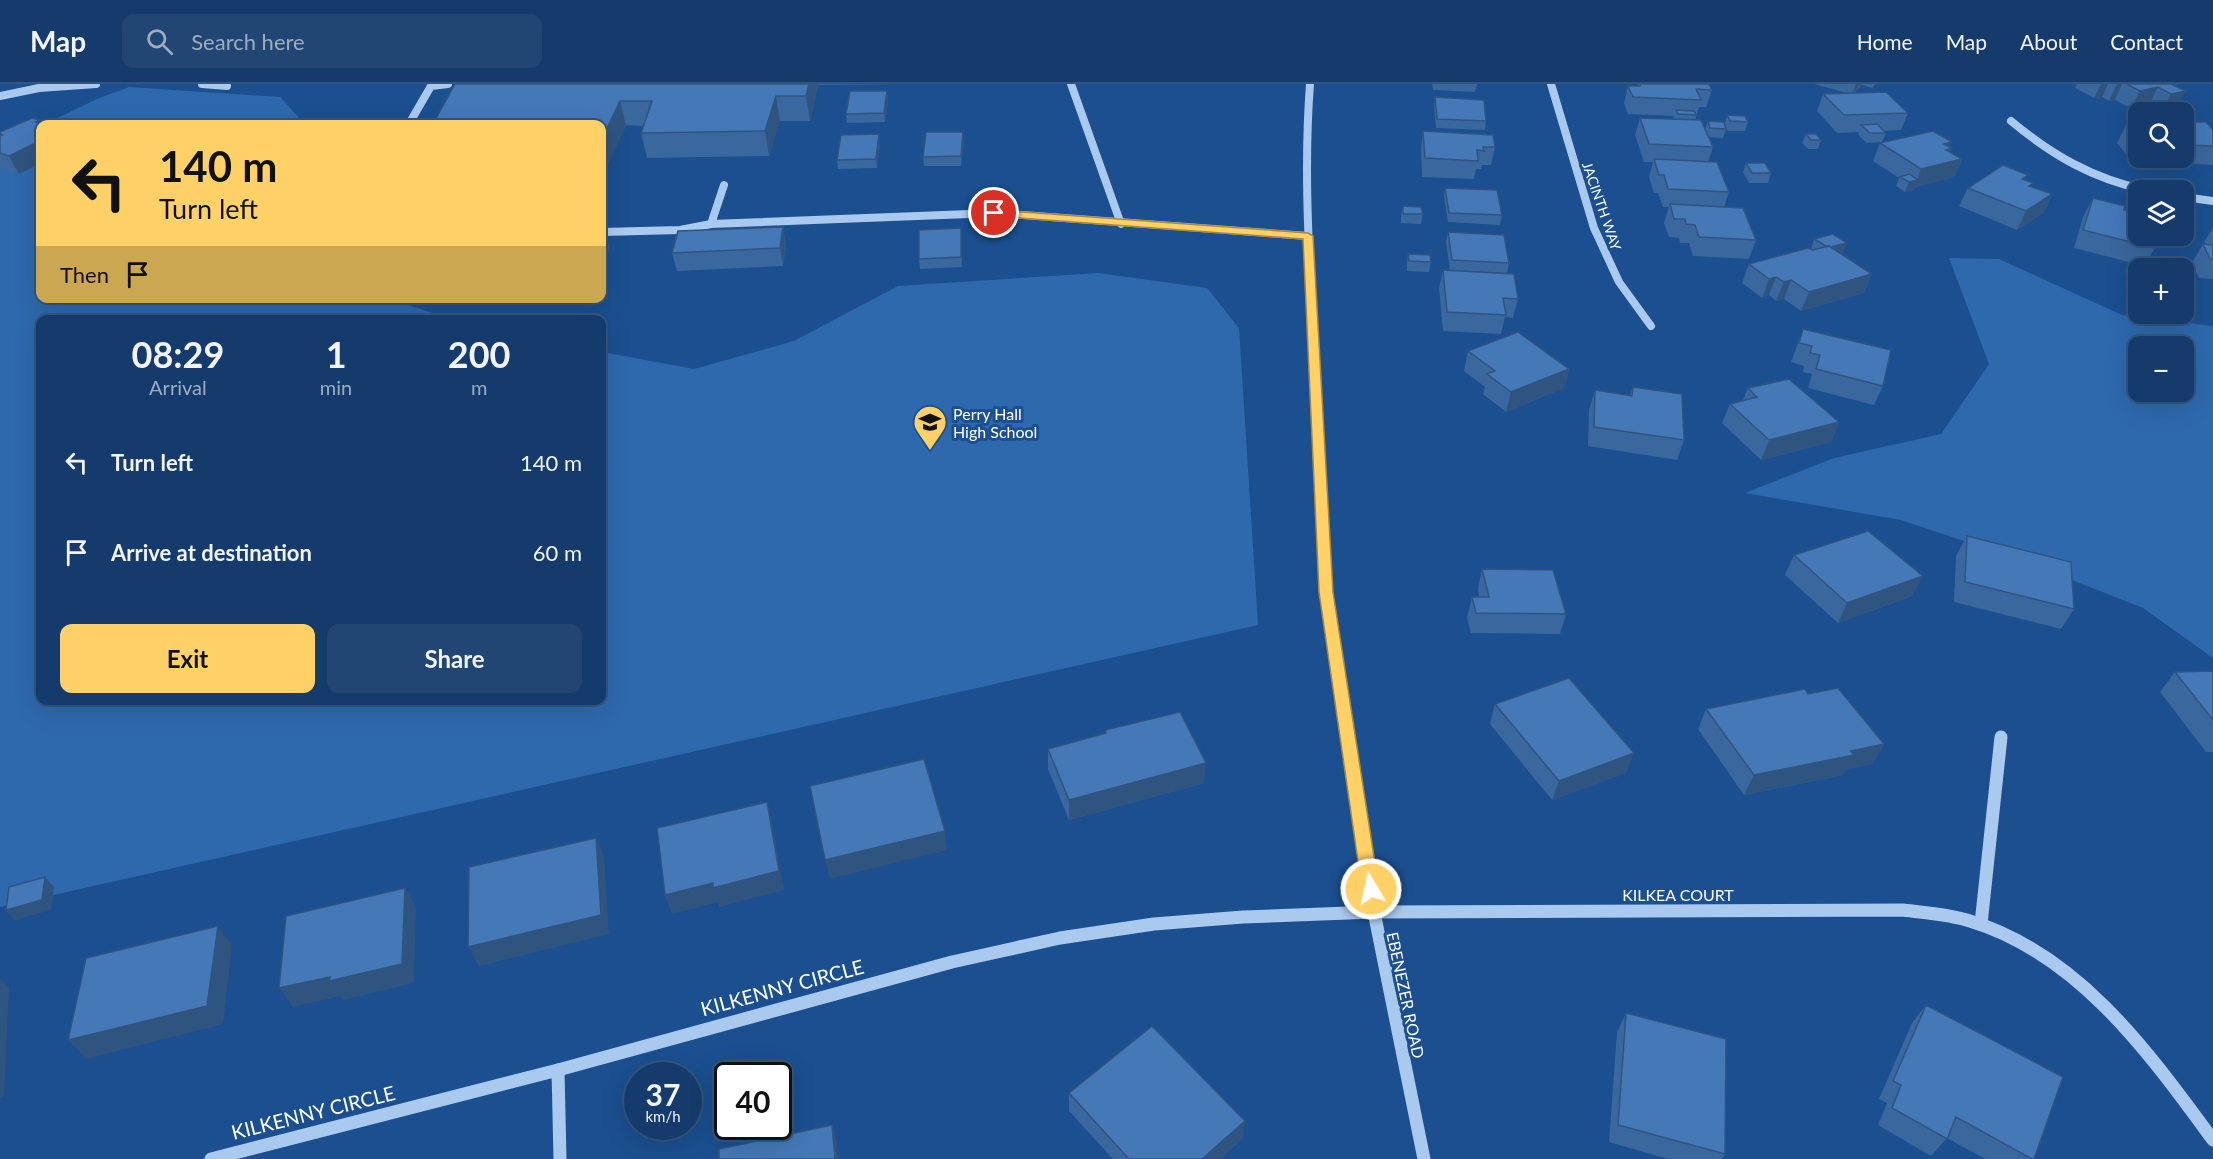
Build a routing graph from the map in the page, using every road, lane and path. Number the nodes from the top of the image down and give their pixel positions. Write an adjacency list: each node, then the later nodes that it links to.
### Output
1 (96, 84): 8 (street)
2 (202, 84): 7 (street)
3 (448, 84): 9 (street)
4 (1071, 84): 16 (street)
5 (1310, 84): 18 (street, EBENEZER ROAD)
6 (1551, 84): 19 (street, JACINTH WAY)
7 (227, 86)
8 (0, 96)
9 (411, 120)
10 (2011, 121): 12 (street)
11 (724, 185): 15 (street)
12 (2128, 185)
13 (2194, 198): 14 (street)
14 (2213, 201)
15 (711, 224): 16 (street); 17 (street)
16 (1121, 224): 18 (street)
17 (606, 232)
18 (1308, 236): 21 (street, EBENEZER ROAD)
19 (1651, 326)
20 (2001, 736): 22 (street)
21 (1374, 912): 22 (street, KILKEA COURT); 23 (street, KILKENNY CIRCLE); 27 (street, EBENEZER ROAD)
22 (1981, 924): 24 (street, KILKEA COURT)
23 (558, 1070): 25 (street, KILKENNY CIRCLE); 26 (street)
24 (2213, 1140)
25 (211, 1159)
26 (560, 1159)
27 (1424, 1159)

